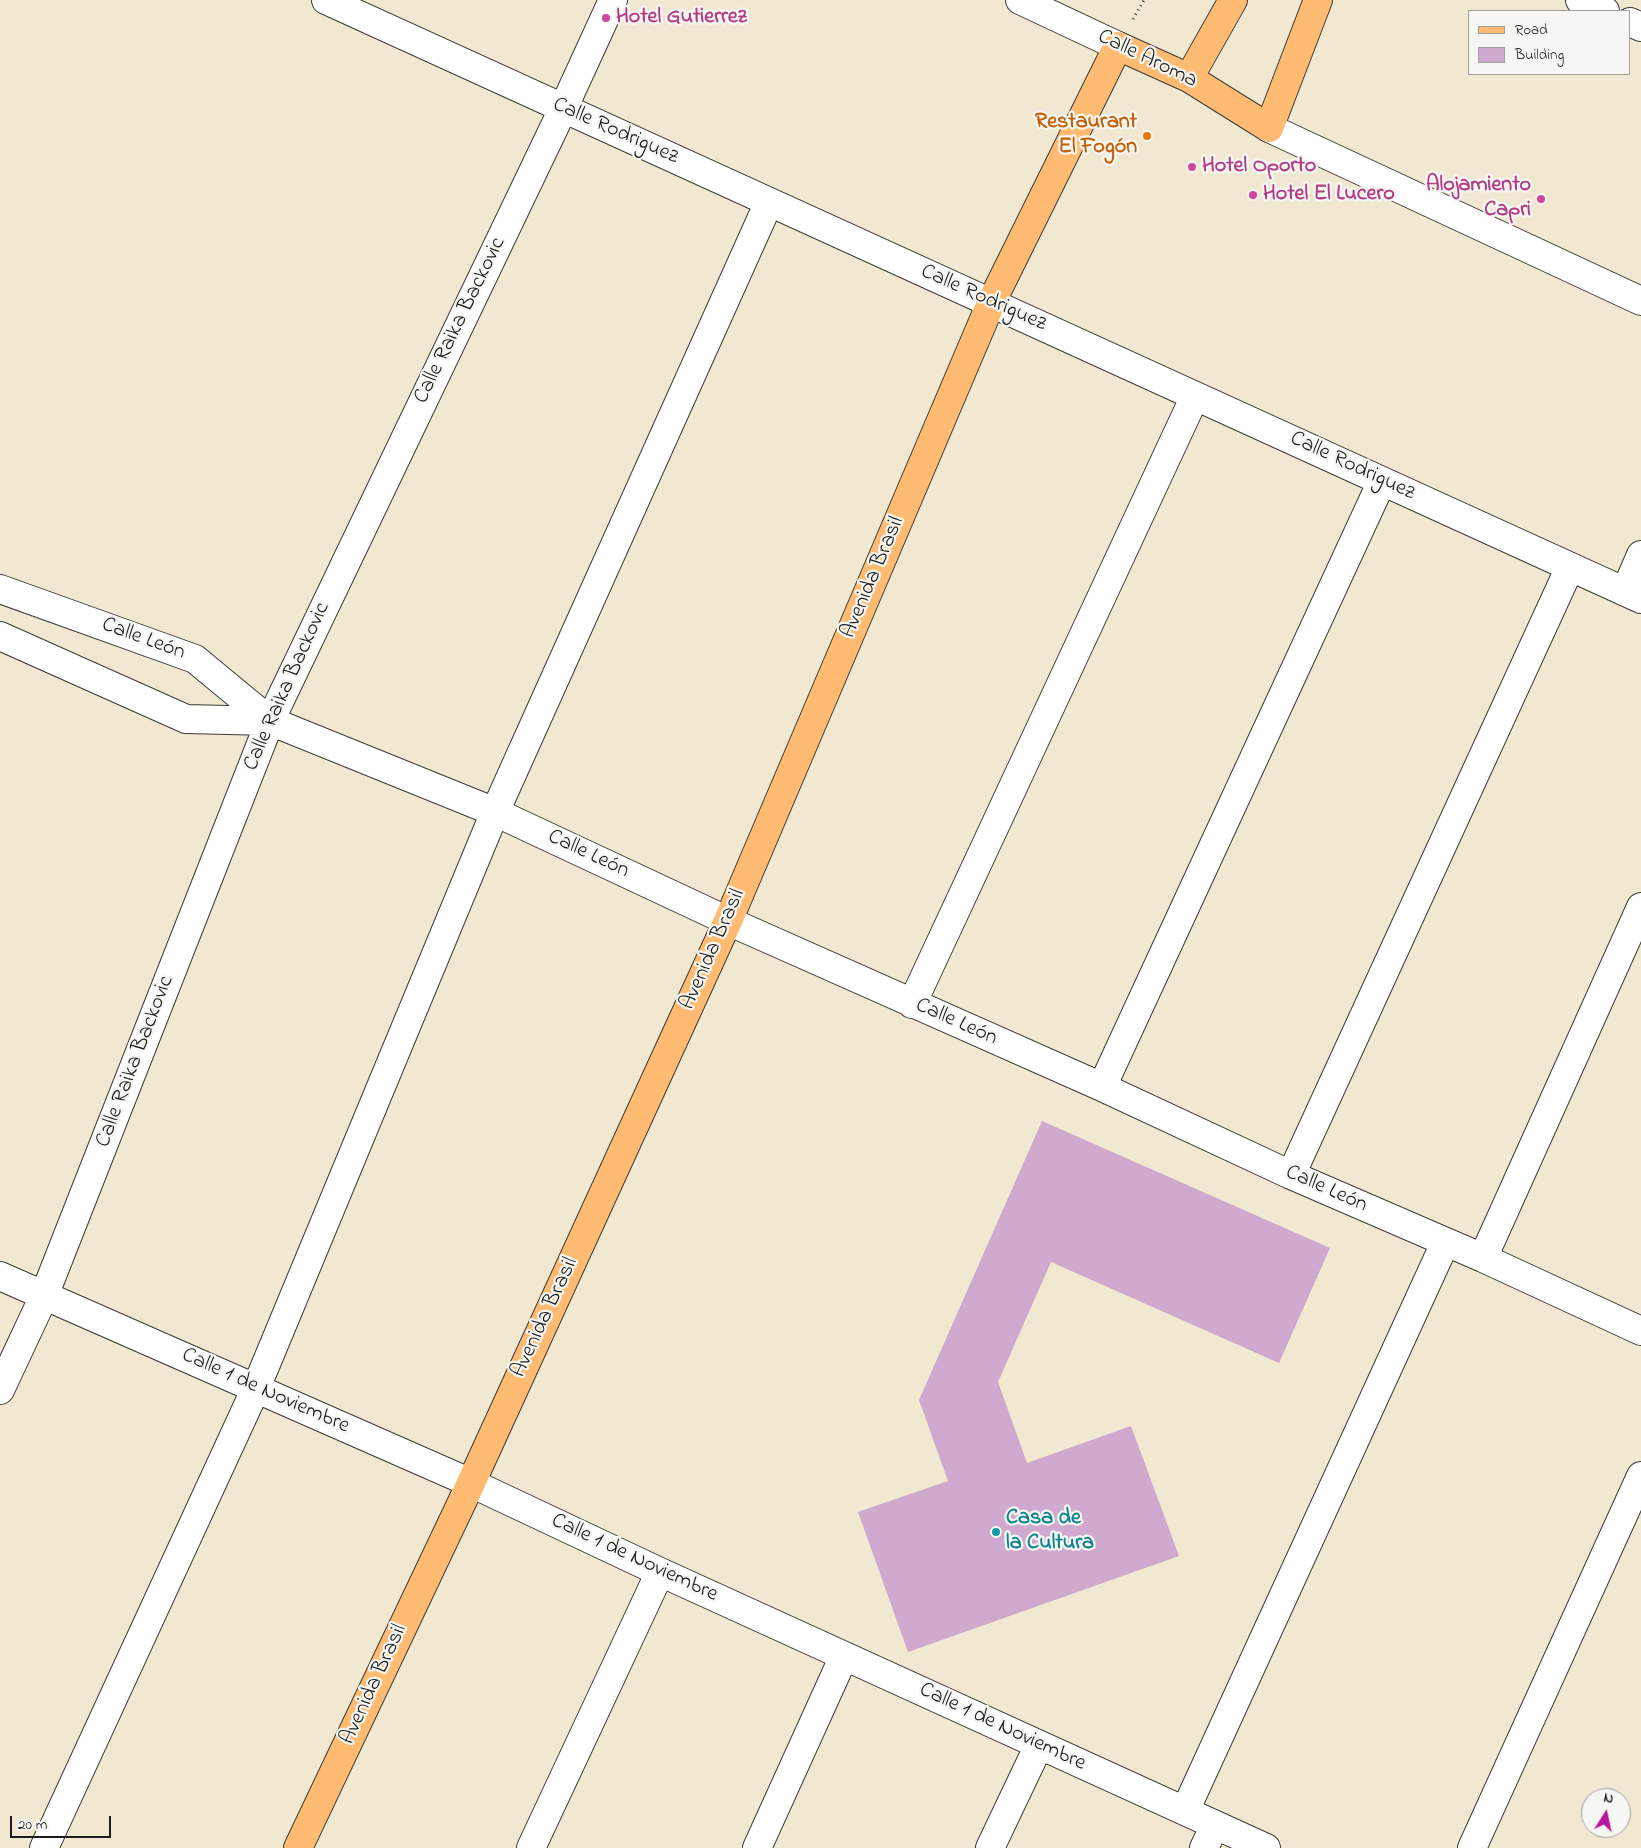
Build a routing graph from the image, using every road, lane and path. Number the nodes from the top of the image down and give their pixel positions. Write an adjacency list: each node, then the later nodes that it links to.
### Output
1 (326, 0): 10 (street, Calle Rodriguez)
2 (613, 0): 10 (street, Calle Raika Backovic)
3 (1020, 0): 8 (street, Calle Aroma)
4 (1233, 0): 9 (main road)
5 (1318, 0): 11 (main road)
6 (1580, 0): 7 (street)
7 (1603, 10)
8 (1118, 46): 9 (main road, Calle Aroma); 14 (main road, Avenida Brasil)
9 (1189, 78): 11 (main road, Calle Aroma)
10 (563, 109): 12 (street, Calle Rodriguez); 22 (street, Calle Raika Backovic)
11 (1269, 128): 13 (street)
12 (768, 202): 14 (street, Calle Rodriguez); 23 (street)
13 (1641, 301)
14 (991, 303): 15 (street, Calle Rodriguez); 25 (main road, Avenida Brasil)
15 (1195, 396): 16 (street, Calle Rodriguez); 26 (street)
16 (1382, 481): 18 (street, Calle Rodriguez); 27 (street)
17 (1641, 555): 20 (street)
18 (1570, 566): 20 (street, Calle Rodriguez); 28 (street)
19 (0, 589): 22 (street, Calle León)
20 (1633, 595)
21 (0, 636): 22 (street, Calle León)
22 (270, 721): 23 (street, Calle León); 32 (street, Calle Raika Backovic)
23 (495, 812): 25 (street, Calle León); 34 (street)
24 (1641, 907): 30 (street)
25 (728, 921): 26 (street, Calle León); 37 (main road, Avenida Brasil)
26 (912, 1004): 27 (street, Calle León)
27 (1102, 1087): 28 (street, Calle León)
28 (1291, 1175): 29 (street, Calle León)
29 (1445, 1243): 30 (street, Calle León); 41 (street)
30 (1483, 1258): 33 (street, Calle León)
31 (0, 1276): 32 (street, Calle 1 de Noviembre)
32 (44, 1296): 34 (street, Calle 1 de Noviembre); 35 (street, Calle Raika Backovic)
33 (1641, 1331)
34 (256, 1388): 37 (street, Calle 1 de Noviembre); 43 (street)
35 (0, 1390)
36 (1641, 1476): 49 (street)
37 (470, 1483): 38 (street, Calle 1 de Noviembre); 44 (main road, Avenida Brasil)
38 (660, 1572): 39 (street, Calle 1 de Noviembre); 45 (street)
39 (844, 1656): 40 (street, Calle 1 de Noviembre); 46 (street)
40 (1039, 1745): 41 (street, Calle 1 de Noviembre); 47 (street)
41 (1185, 1811): 42 (street, Calle 1 de Noviembre)
42 (1210, 1836): 48 (street, Calle 1 de Noviembre)
43 (44, 1848)
44 (298, 1848)
45 (531, 1848)
46 (757, 1848)
47 (990, 1848)
48 (1266, 1848)
49 (1472, 1848)

